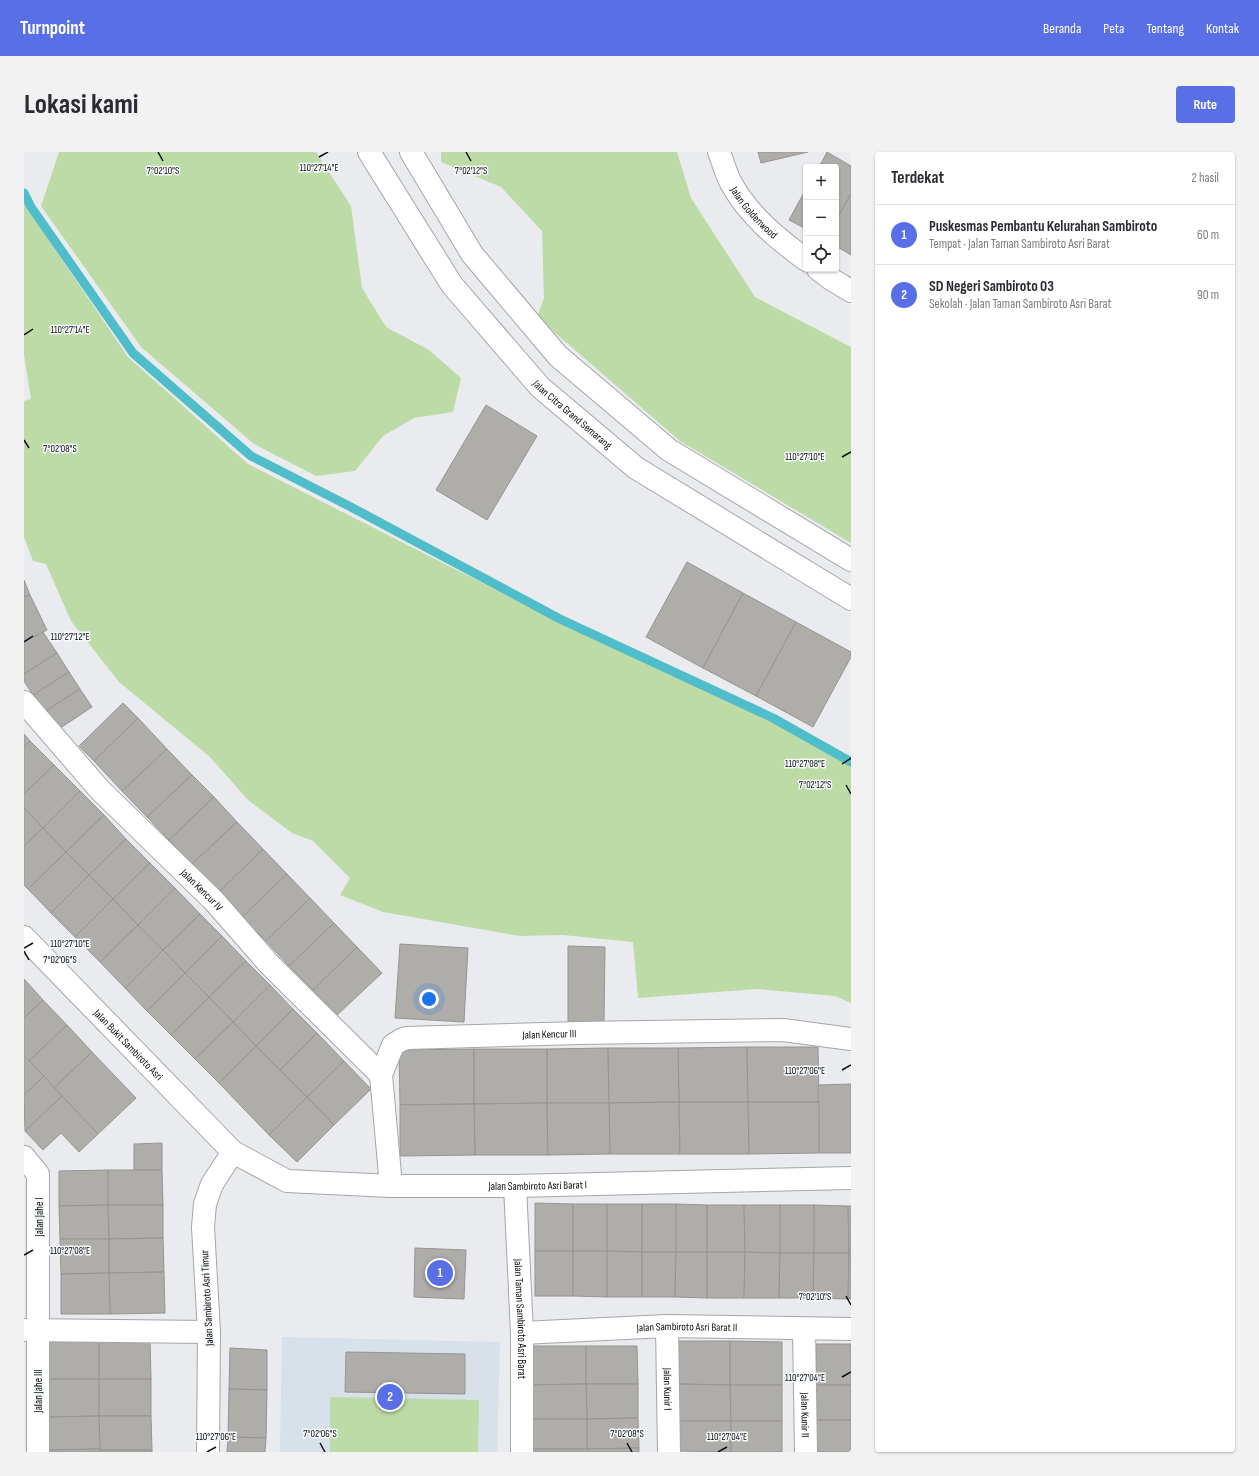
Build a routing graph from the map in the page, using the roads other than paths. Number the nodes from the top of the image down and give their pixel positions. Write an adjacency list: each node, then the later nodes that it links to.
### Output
1 (369, 152): 8 (street, Jalan Citra Grand Semarang)
2 (412, 152): 7 (street)
3 (719, 152): 4 (street, Jalan Goldenwood)
4 (803, 258)
5 (822, 272): 6 (street)
6 (851, 291)
7 (851, 560)
8 (851, 598)
9 (24, 702): 12 (street, Jalan Kencur IV)
10 (24, 937): 13 (street, Jalan Bukit Sambiroto Asri)
11 (851, 1038): 12 (street, Jalan Kencur III)
12 (381, 1075): 16 (street, Jalan Kencur III)
13 (233, 1152): 16 (street, Jalan Sambiroto Asri Barat I); 22 (street, Jalan Sambiroto Asri Timur)
14 (24, 1157): 21 (street, Jalan Jahe I)
15 (851, 1178): 17 (street, Jalan Sambiroto Asri Barat I)
16 (391, 1186): 17 (street, Jalan Sambiroto Asri Barat I)
17 (515, 1186): 23 (street, Jalan Taman Sambiroto Asri Barat)
18 (667, 1326): 19 (street, Jalan Sambiroto Asri Barat II); 23 (street, Jalan Sambiroto Asri Barat II); 27 (street, Jalan Kunir I)
19 (804, 1329): 20 (street, Jalan Sambiroto Asri Barat II); 28 (street, Jalan Kunir II)
20 (851, 1329)
21 (31, 1330): 22 (street); 24 (street, Jalan Jahe III)
22 (209, 1332): 25 (street, Jalan Sambiroto Asri Timur)
23 (522, 1333): 26 (street, Jalan Taman Sambiroto Asri Barat)
24 (38, 1452)
25 (208, 1452)
26 (522, 1452)
27 (669, 1452)
28 (806, 1452)

